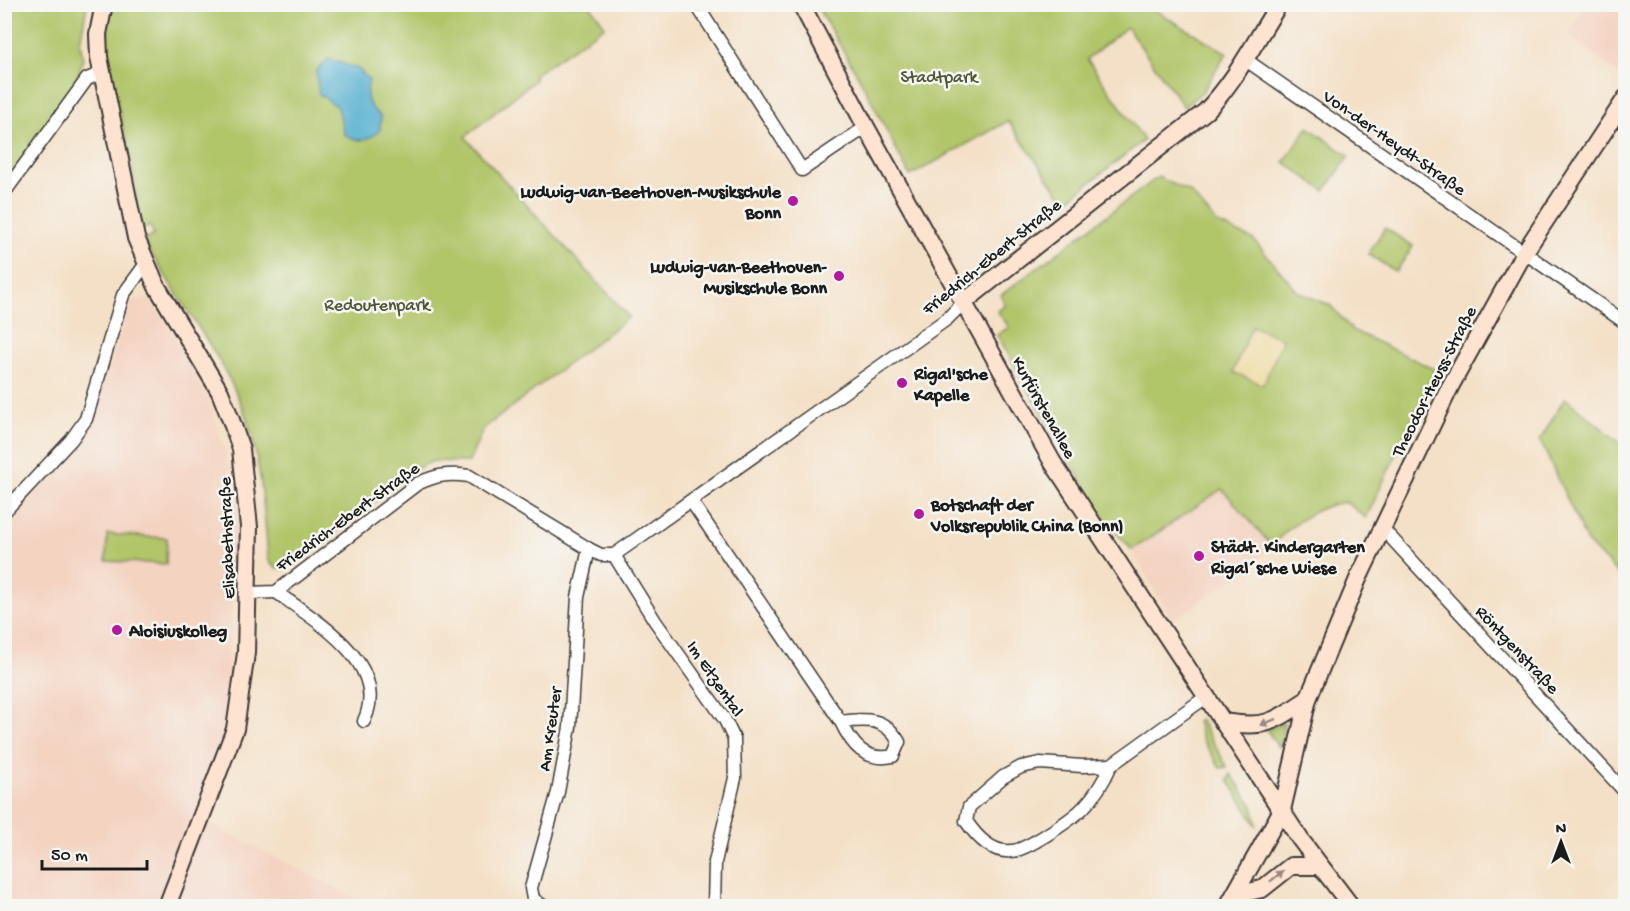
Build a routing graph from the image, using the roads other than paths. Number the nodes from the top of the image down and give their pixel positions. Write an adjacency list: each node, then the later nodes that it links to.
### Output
1 (104, 4): 6 (street, Elisabethstraße)
2 (696, 4): 8 (street)
3 (801, 4): 8 (street, Kurfürstenallee)
4 (1279, 4): 5 (street, Friedrich-Ebert-Straße)
5 (1246, 60): 10 (street, Von-der-Heydt-Straße); 12 (street, Friedrich-Ebert-Straße)
6 (102, 73): 9 (street); 11 (street, Elisabethstraße)
7 (1626, 98): 10 (street, Theodor-Heuss-Straße)
8 (866, 127): 12 (street, Kurfürstenallee)
9 (4, 193)
10 (1524, 253): 13 (street, Von-der-Heydt-Straße); 16 (street, Theodor-Heuss-Straße)
11 (145, 265): 15 (street); 20 (street, Elisabethstraße)
12 (964, 302): 14 (street, Friedrich-Ebert-Straße); 21 (street, Kurfürstenallee)
13 (1626, 323)
14 (691, 501): 18 (street, Friedrich-Ebert-Straße); 24 (street)
15 (4, 512)
16 (1383, 530): 22 (street, Theodor-Heuss-Straße); 27 (street, Röntgenstraße)
17 (589, 549): 18 (street, Friedrich-Ebert-Straße); 19 (street, Friedrich-Ebert-Straße); 32 (street, Am Kreuter)
18 (614, 555): 33 (street, Im Etzental)
19 (276, 592): 20 (street, Friedrich-Ebert-Straße); 23 (street, Friedrich-Ebert-Straße)
20 (248, 593): 31 (street, Elisabethstraße)
21 (1206, 697): 25 (street, Kurfürstenallee); 26 (street)
22 (1308, 699): 25 (street, one-way to 25); 28 (street, Theodor-Heuss-Straße)
23 (364, 721)
24 (841, 722): 24 (street)
25 (1223, 722): 28 (street, Kurfürstenallee)
26 (1111, 765): 26 (street)
27 (1626, 794)
28 (1282, 810): 29 (street, Kurfürstenallee); 30 (street, Theodor-Heuss-Straße)
29 (1320, 866): 30 (street, one-way to 29); 34 (street, Kurfürstenallee)
30 (1232, 901)
31 (167, 906)
32 (543, 906)
33 (714, 906)
34 (1351, 906)

